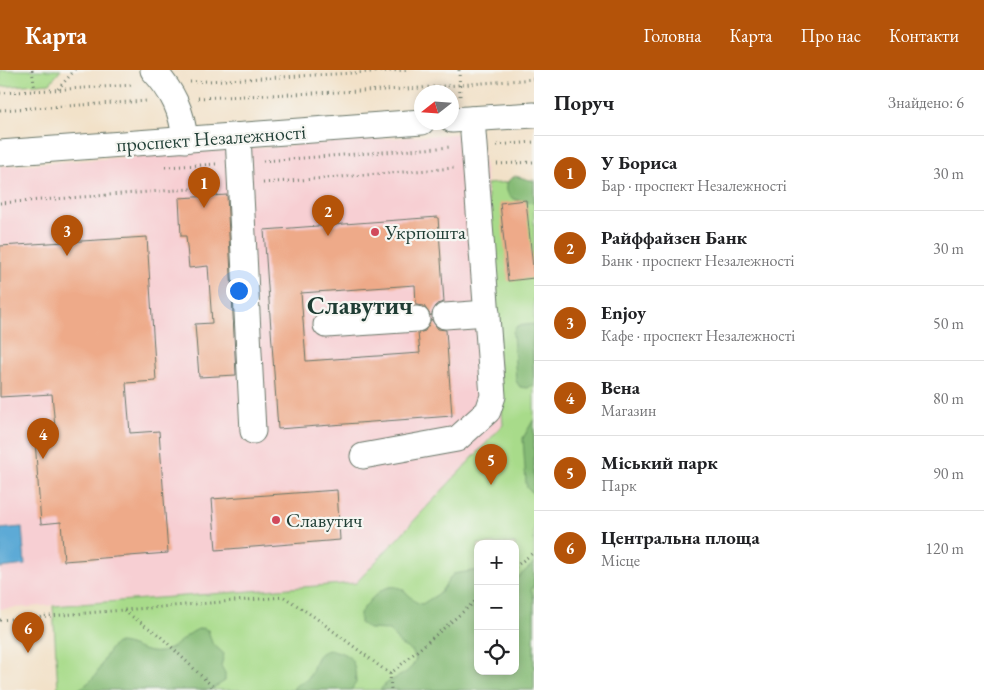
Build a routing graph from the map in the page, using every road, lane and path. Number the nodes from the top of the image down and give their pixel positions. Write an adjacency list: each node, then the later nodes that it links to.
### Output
1 (32, 70): 7 (path)
2 (75, 70): 6 (path)
3 (407, 70): 5 (path)
4 (534, 79): 5 (path)
5 (165, 84): 6 (path); 9 (path); 14 (street)
6 (58, 89): 7 (path)
7 (35, 90): 8 (path)
8 (0, 93)
9 (0, 110)
10 (534, 114): 11 (street)
11 (462, 120): 17 (street)
12 (414, 123): 13 (street, проспект Незалежності)
13 (238, 136): 14 (street, проспект Незалежності); 20 (street)
14 (185, 140): 16 (street, проспект Незалежності)
15 (534, 142): 17 (path)
16 (0, 153)
17 (475, 156): 18 (path); 20 (path); 20 (path); 22 (street)
18 (534, 162)
19 (160, 167): 20 (path)
20 (240, 173): 21 (path); 26 (street)
21 (0, 203)
22 (487, 313): 23 (street); 27 (street)
23 (445, 316)
24 (417, 318): 25 (street)
25 (326, 325)
26 (253, 431)
27 (363, 456)
28 (534, 552): 29 (path)
29 (519, 564)
30 (474, 602): 33 (path)
31 (124, 610): 32 (path); 33 (path); 34 (path)
32 (0, 620)
33 (390, 674): 35 (path)
34 (216, 690)
35 (391, 690)

